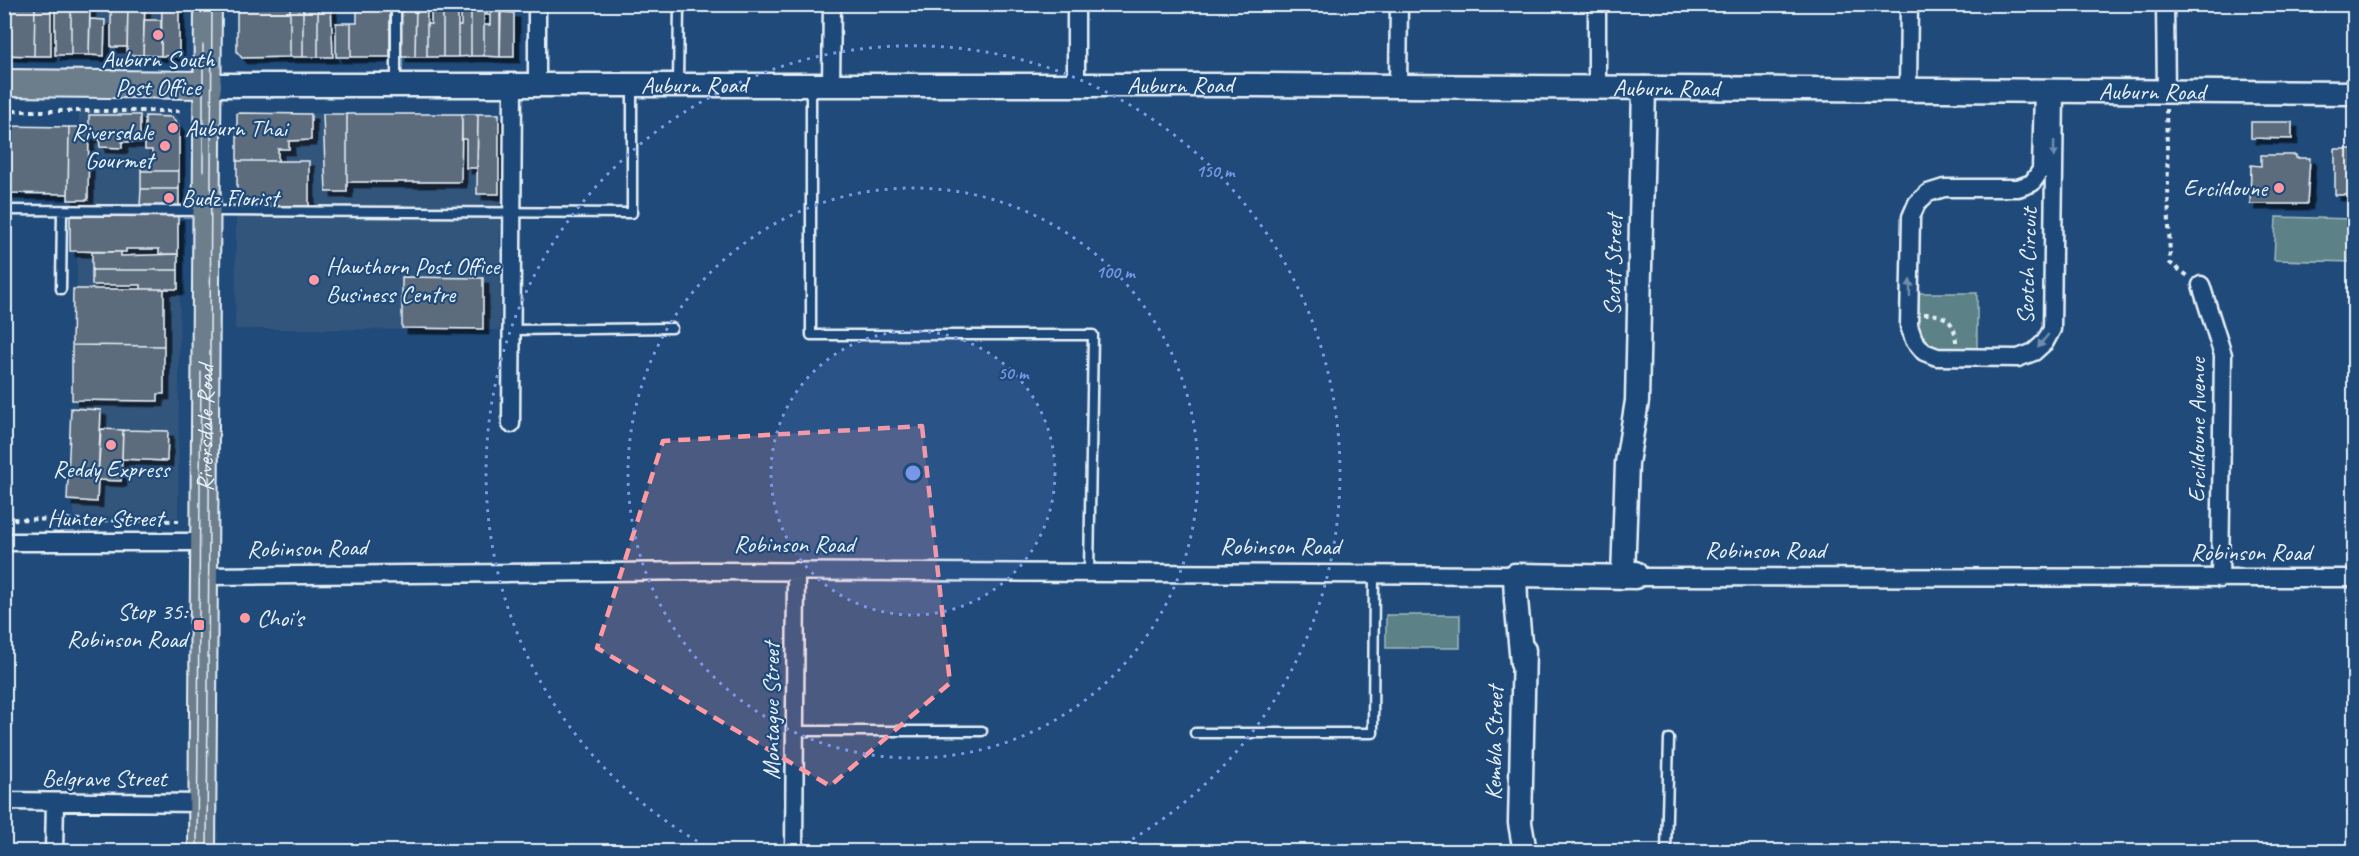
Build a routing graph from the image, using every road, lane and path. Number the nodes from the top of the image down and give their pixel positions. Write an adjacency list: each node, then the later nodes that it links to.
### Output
1 (208, 4): 12 (main road, Riversdale Road)
2 (396, 4): 13 (lane)
3 (537, 4): 15 (street)
4 (679, 4): 17 (lane)
5 (832, 4): 18 (street)
6 (1076, 4): 19 (street)
7 (1399, 4): 20 (street)
8 (1597, 4): 21 (street)
9 (1909, 4): 23 (street)
10 (2165, 4): 25 (street)
11 (4, 83): 12 (main road, Auburn Road)
12 (208, 85): 13 (main road, Auburn Road); 31 (main road, Riversdale Road)
13 (396, 85): 14 (main road, Auburn Road)
14 (513, 85): 15 (main road, Auburn Road); 32 (street)
15 (537, 85): 16 (main road, Auburn Road)
16 (632, 85): 17 (main road, Auburn Road); 32 (lane)
17 (678, 85): 18 (main road, Auburn Road)
18 (821, 85): 19 (main road, Auburn Road); 45 (lane)
19 (1076, 85): 20 (main road, Auburn Road)
20 (1398, 86): 21 (main road, Auburn Road)
21 (1597, 88): 22 (main road, Auburn Road)
22 (1644, 88): 23 (main road, Auburn Road); 49 (main road, Scott Street)
23 (1908, 89): 24 (main road, Auburn Road)
24 (2049, 90): 25 (main road, Auburn Road); 35 (street, Scotch Circuit, one-way to 24); 38 (street, Scotch Circuit, one-way to 38)
25 (2166, 92): 26 (main road, Auburn Road); 33 (path)
26 (2355, 93)
27 (4, 111): 28 (path)
28 (183, 111)
29 (4, 210): 30 (lane)
30 (62, 212): 31 (lane); 34 (lane)
31 (207, 212): 32 (lane); 43 (main road, Riversdale Road)
32 (513, 212): 37 (street)
33 (2201, 285): 51 (street, Ercildoune Avenue)
34 (61, 290)
35 (1909, 314): 38 (street, Scotch Circuit); 38 (path)
36 (672, 328): 37 (lane)
37 (512, 330): 39 (street)
38 (1956, 357)
39 (511, 424)
40 (4, 519): 41 (path)
41 (179, 521)
42 (4, 542): 43 (street, Hunter Street)
43 (205, 542): 48 (main road, Riversdale Road)
44 (796, 571): 45 (street, Robinson Road); 48 (street, Robinson Road); 52 (street, Montague Street)
45 (1089, 572): 46 (street, Robinson Road)
46 (1374, 574): 47 (street, Robinson Road); 54 (lane)
47 (1524, 575): 49 (main road, Robinson Road); 59 (main road, Kembla Street)
48 (205, 576): 58 (main road, Riversdale Road)
49 (1629, 577): 51 (street, Robinson Road)
50 (2355, 578): 51 (street, Robinson Road)
51 (2220, 579)
52 (794, 731): 53 (lane); 62 (street, Montague Street)
53 (982, 731)
54 (1195, 733)
55 (1669, 739): 65 (lane)
56 (4, 801): 57 (street, Belgrave Street)
57 (55, 802): 58 (street, Belgrave Street); 60 (street)
58 (203, 802): 61 (main road, Riversdale Road)
59 (1520, 823): 63 (main road, Kembla Street); 64 (main road, Kembla Street)
60 (54, 852)
61 (202, 852)
62 (794, 852)
63 (1515, 852)
64 (1525, 852)
65 (1666, 852)

